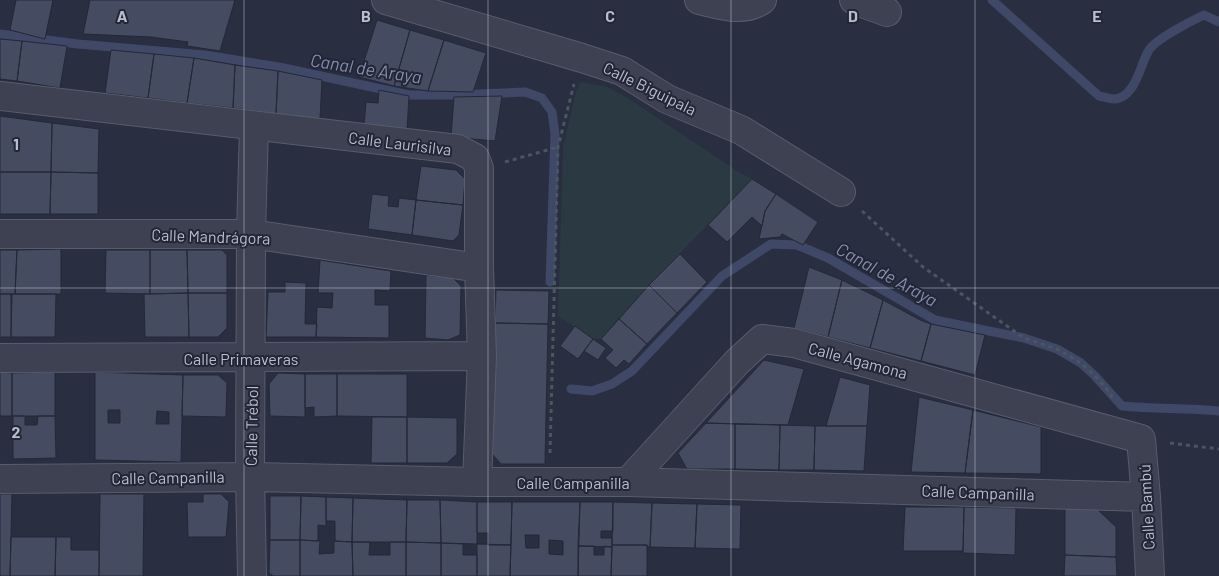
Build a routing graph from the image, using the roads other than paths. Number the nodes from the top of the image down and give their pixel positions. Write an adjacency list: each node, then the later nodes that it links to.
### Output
1 (386, 0): 8 (street, Calle Biguipala)
2 (700, 0): 3 (street)
3 (762, 0)
4 (854, 0): 5 (street)
5 (887, 12)
6 (0, 96): 7 (street, Calle Laurisilva)
7 (254, 126): 10 (street, Calle Trébol); 11 (street, Calle Laurisilva)
8 (841, 192)
9 (0, 234): 10 (street, Calle Mandrágora)
10 (251, 234): 11 (street, Calle Mandrágora); 14 (street, Calle Trébol)
11 (479, 268): 12 (street)
12 (482, 356): 14 (street, Calle Primaveras); 18 (street)
13 (0, 358): 14 (street, Calle Primaveras)
14 (252, 358): 16 (street, Calle Trébol)
15 (1141, 439): 19 (street, Calle Agamona); 20 (street, Calle Bambú)
16 (250, 477): 17 (street, Calle Campanilla); 18 (street, Calle Campanilla); 21 (street, Calle Trébol)
17 (0, 479)
18 (477, 482): 19 (street, Calle Campanilla)
19 (628, 482): 20 (street, Calle Campanilla)
20 (1146, 497): 22 (street, Calle Bambú)
21 (252, 576)
22 (1150, 576)

